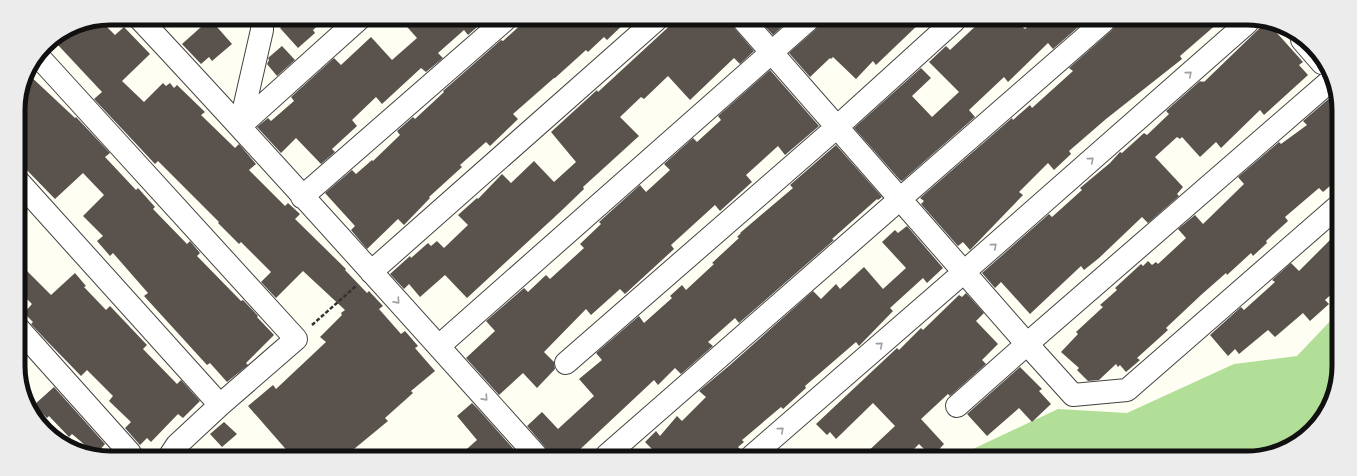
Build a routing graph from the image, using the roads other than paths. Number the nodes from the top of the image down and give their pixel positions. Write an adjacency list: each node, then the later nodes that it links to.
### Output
1 (146, 25): 14 (street)
2 (262, 25): 14 (street)
3 (352, 25): 14 (street)
4 (500, 25): 17 (street)
5 (650, 25): 20 (street)
6 (748, 25): 11 (street)
7 (802, 25): 11 (street)
8 (951, 25): 15 (street)
9 (1100, 25): 18 (street)
10 (1245, 25): 21 (street, one-way to 10)
11 (772, 52): 15 (street); 24 (street)
12 (42, 60): 26 (street)
13 (1327, 83): 23 (street)
14 (240, 126): 17 (street)
15 (837, 127): 18 (street); 25 (street)
16 (25, 189): 26 (street)
17 (302, 196): 20 (street)
18 (900, 199): 21 (street); 31 (street)
19 (1332, 210): 23 (street)
20 (371, 272): 24 (street, one-way to 24)
21 (964, 272): 23 (street); 32 (street, one-way to 21)
22 (25, 336): 28 (street)
23 (1027, 344): 27 (street)
24 (438, 346): 30 (street, one-way to 30)
25 (566, 364)
26 (220, 405): 29 (street)
27 (957, 406)
28 (128, 451)
29 (173, 451)
30 (532, 451)
31 (612, 451)
32 (759, 451)

